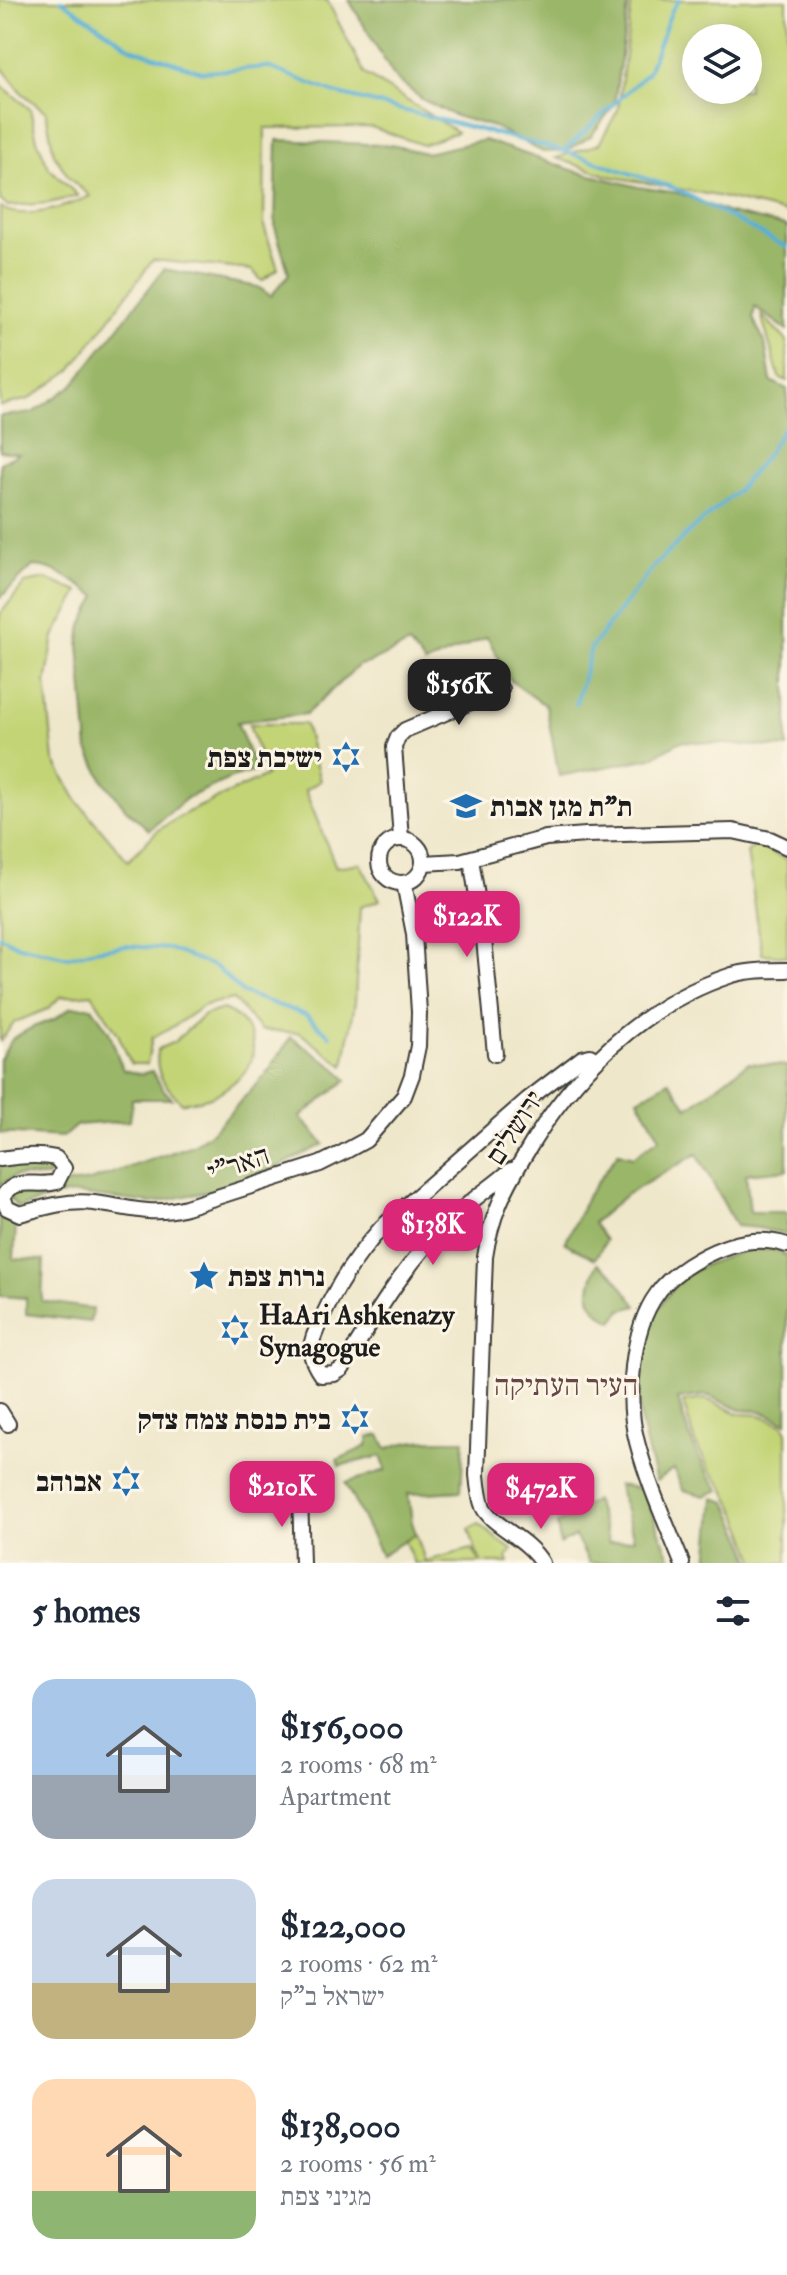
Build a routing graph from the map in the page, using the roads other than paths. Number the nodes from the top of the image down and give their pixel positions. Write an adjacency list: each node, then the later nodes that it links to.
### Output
1 (501, 689): 2 (street)
2 (401, 838): 5 (street); 6 (street)
3 (787, 847): 4 (street)
4 (471, 859): 5 (street); 8 (street)
5 (423, 863): 6 (street)
6 (404, 883): 10 (street, האר"י)
7 (787, 970): 9 (street, ירושלים)
8 (495, 1054)
9 (596, 1061): 11 (street, ירושלים); 11 (street)
10 (0, 1159)
11 (520, 1162): 15 (street, ירושלים)
12 (787, 1245): 16 (street)
13 (300, 1493): 14 (street)
14 (302, 1563)
15 (542, 1563)
16 (682, 1563)

